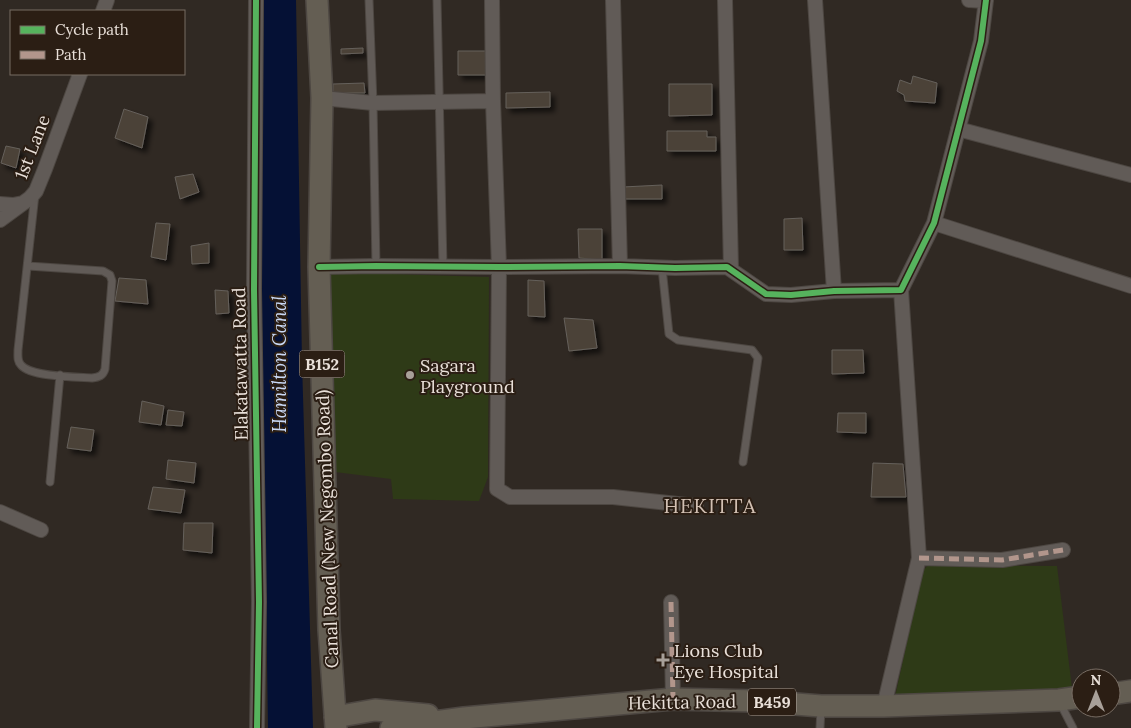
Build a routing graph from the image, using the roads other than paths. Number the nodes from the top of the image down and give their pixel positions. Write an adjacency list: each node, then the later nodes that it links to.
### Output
1 (256, 0): 50 (street, Elakatawatta Road)
2 (317, 0): 12 (main road, Canal Road (New Negombo Road) / B152)
3 (368, 0): 15 (lane)
4 (436, 0): 14 (lane)
5 (492, 0): 13 (street)
6 (612, 0): 25 (street)
7 (725, 0): 30 (street)
8 (815, 0): 33 (street)
9 (969, 0): 10 (street)
10 (986, 0): 16 (street)
11 (80, 75): 18 (street, 1st Lane)
12 (322, 98): 15 (street); 26 (main road, Canal Road (New Negombo Road) / B152)
13 (493, 101): 14 (street); 28 (street)
14 (440, 102): 15 (street); 27 (lane)
15 (372, 103): 24 (lane)
16 (958, 129): 17 (street); 22 (street)
17 (1131, 175)
18 (36, 192): 19 (street, 1st Lane); 23 (lane)
19 (23, 203): 20 (street); 21 (street, 1st Lane)
20 (0, 204)
21 (0, 220)
22 (934, 223): 31 (street); 32 (street)
23 (28, 266): 34 (lane); 34 (lane)
24 (376, 266): 26 (street); 27 (street)
25 (620, 266): 28 (street); 29 (street)
26 (320, 267): 49 (main road, Canal Road (New Negombo Road) / B152)
27 (443, 268): 28 (street)
28 (499, 268): 37 (street)
29 (662, 268): 30 (street); 35 (lane)
30 (731, 270): 33 (street)
31 (1131, 286)
32 (901, 290): 33 (street); 41 (street)
33 (834, 291)
34 (60, 375): 36 (lane)
35 (743, 462)
36 (50, 482)
37 (696, 506)
38 (0, 512): 39 (street)
39 (41, 530)
40 (1063, 550): 41 (street)
41 (919, 558): 47 (street)
42 (671, 602): 44 (street)
43 (1071, 698): 45 (main road, Hekitta Road / B459)
44 (672, 699): 46 (main road, Hekitta Road / B459); 48 (main road, Hekitta Road / B459)
45 (1059, 700): 47 (main road, Hekitta Road / B459); 53 (lane)
46 (821, 706): 47 (main road, Hekitta Road / B459); 52 (lane)
47 (884, 706)
48 (464, 718): 49 (main road, Hekitta Road / B459); 51 (main road, Hekitta Road / B459)
49 (335, 722)
50 (257, 728)
51 (391, 728)
52 (820, 728)
53 (1073, 728)

